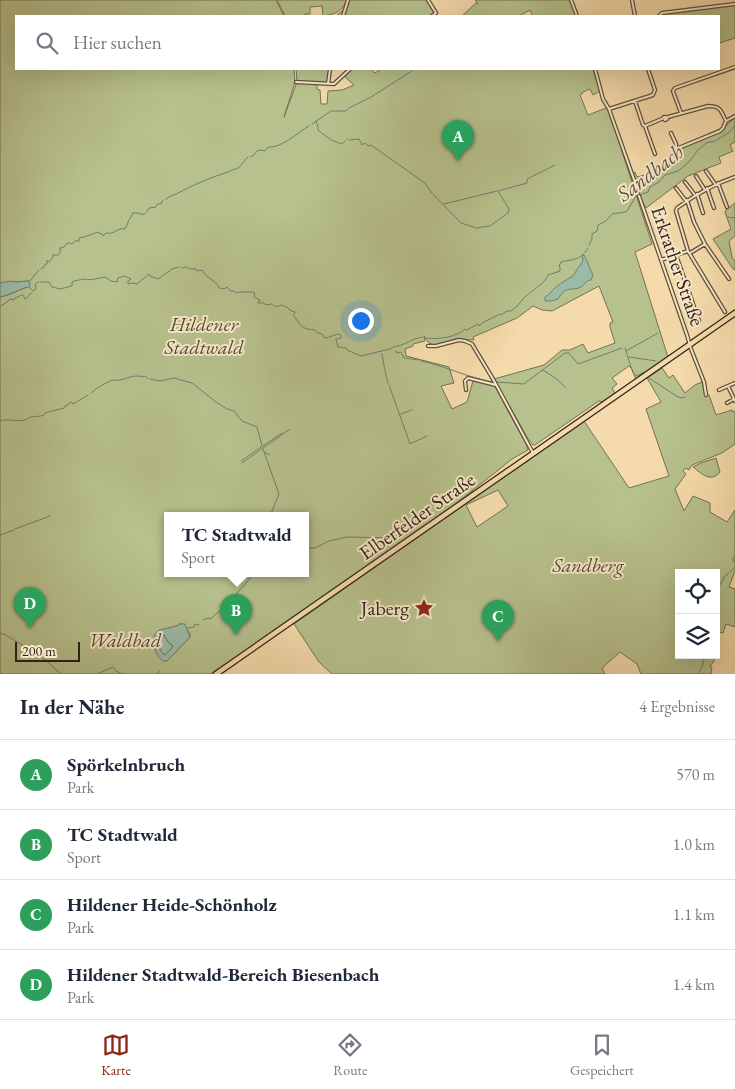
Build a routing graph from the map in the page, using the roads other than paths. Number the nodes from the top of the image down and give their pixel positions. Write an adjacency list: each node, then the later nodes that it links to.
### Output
1 (348, 0): 6 (street)
2 (428, 0): 7 (street)
3 (572, 0): 8 (street)
4 (632, 0): 9 (street)
5 (735, 4): 10 (street)
6 (344, 15)
7 (434, 15)
8 (577, 15)
9 (635, 15)
10 (660, 15)
11 (735, 67): 20 (street)
12 (330, 70): 17 (street)
13 (349, 70): 17 (street)
14 (595, 70): 19 (street, Erkrather Straße)
15 (648, 70): 18 (street)
16 (296, 82): 17 (street)
17 (328, 84)
18 (634, 100): 19 (street); 25 (street)
19 (609, 109): 35 (street, Erkrather Straße)
20 (681, 114): 22 (street); 24 (street)
21 (735, 116): 24 (street)
22 (668, 117)
23 (664, 118): 25 (street)
24 (726, 121): 26 (street)
25 (645, 126): 27 (street)
26 (671, 133)
27 (655, 154)
28 (706, 171): 32 (street)
29 (696, 176): 34 (street)
30 (735, 177): 32 (street)
31 (686, 182): 36 (street)
32 (716, 184): 34 (street); 39 (street)
33 (676, 188): 38 (street)
34 (706, 189): 36 (street); 40 (street)
35 (638, 191)
36 (696, 195): 38 (street); 41 (street)
37 (639, 196): 45 (street, Erkrather Straße)
38 (687, 201): 42 (street); 43 (street)
39 (727, 207)
40 (714, 208)
41 (703, 213)
42 (705, 244): 43 (street); 46 (street)
43 (689, 252): 44 (street); 47 (street)
44 (676, 255): 45 (street); 49 (street)
45 (661, 260): 50 (street, Erkrather Straße)
46 (728, 279)
47 (725, 312)
48 (735, 313): 50 (main road, Elberfelder Straße)
49 (699, 321)
50 (690, 344): 57 (street, Erkrather Straße); 60 (main road, Elberfelder Straße)
51 (428, 346): 53 (street)
52 (735, 383): 54 (street)
53 (496, 385): 55 (street); 60 (street)
54 (728, 386): 56 (street); 58 (street)
55 (466, 390)
56 (719, 390)
57 (706, 395)
58 (734, 400): 59 (street)
59 (727, 403)
60 (533, 453): 61 (main road, Elberfelder Straße)
61 (216, 674)

